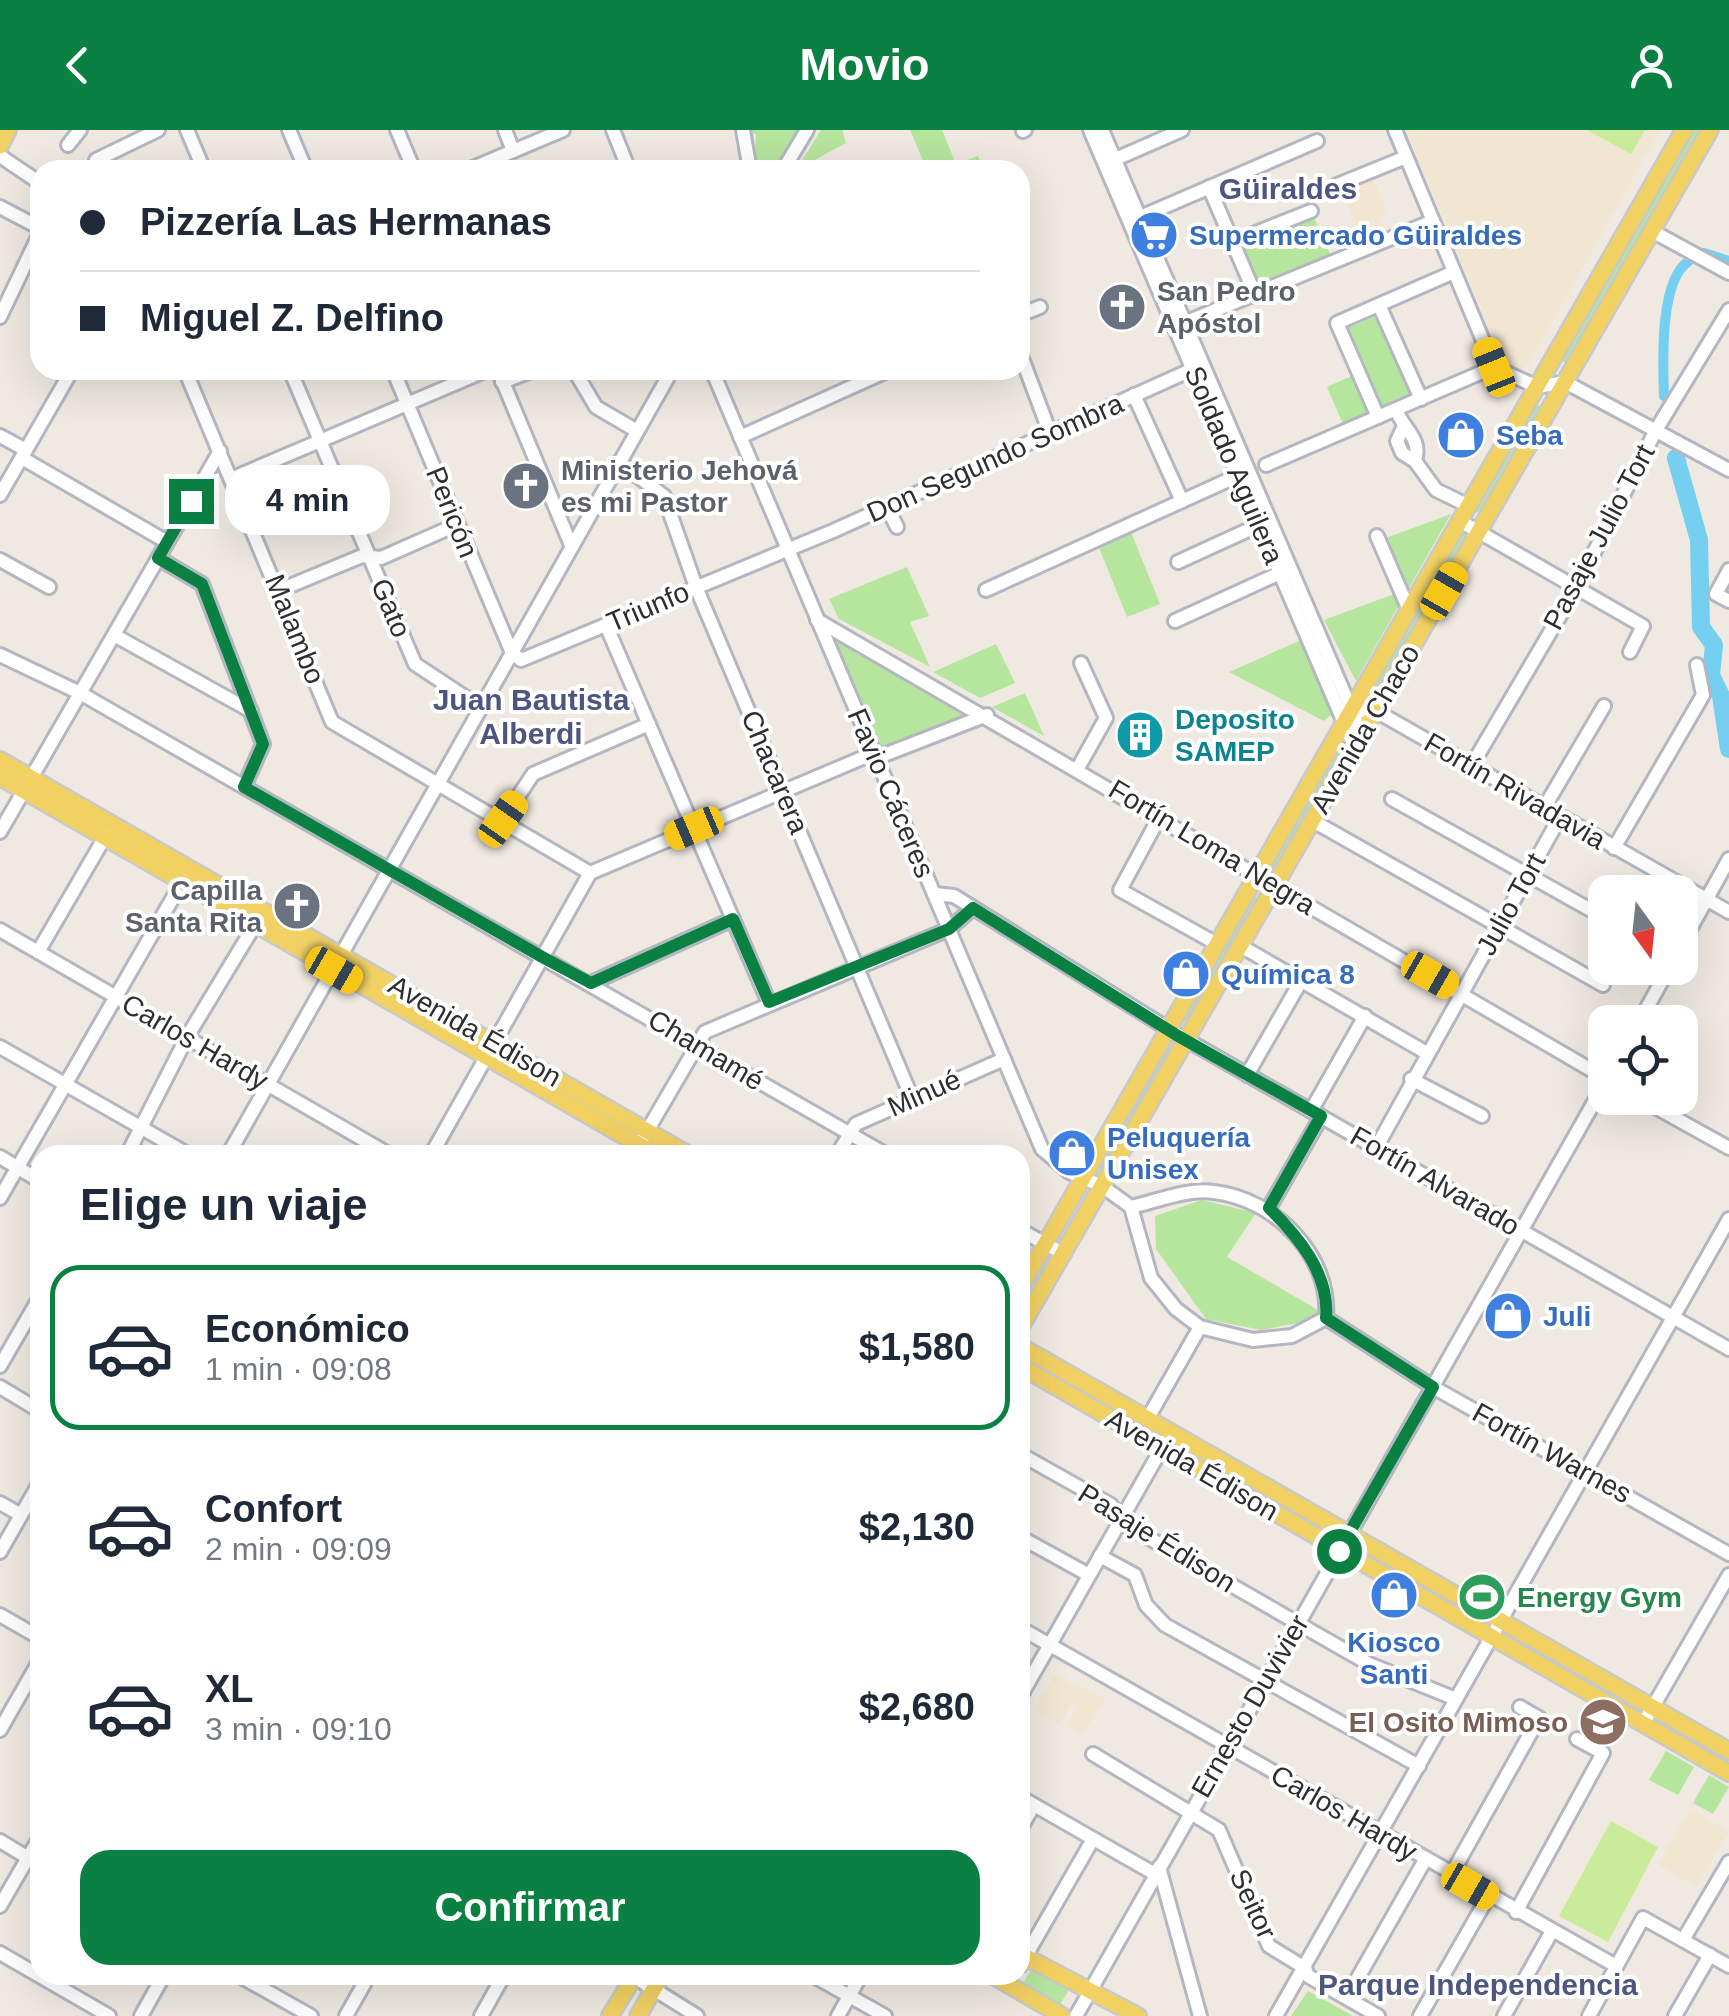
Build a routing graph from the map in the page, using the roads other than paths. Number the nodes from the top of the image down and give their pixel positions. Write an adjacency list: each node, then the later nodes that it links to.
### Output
1 (8, 130): 20 (main road)
2 (80, 130): 19 (street)
3 (158, 130): 24 (street)
4 (187, 130): 25 (street)
5 (289, 130): 26 (street)
6 (397, 130): 27 (street)
7 (505, 130): 21 (street)
8 (563, 130): 21 (street)
9 (612, 130): 29 (street)
10 (743, 130): 30 (street)
11 (807, 130): 31 (street)
12 (1090, 130): 32 (street, Soldado Aguilera)
13 (1102, 130): 32 (street, Soldado Aguilera)
14 (1182, 130): 32 (street)
15 (1395, 130): 23 (street)
16 (1684, 130): 68 (main road, Avenida Chaco)
17 (1710, 130): 41 (main road, Avenida Chaco)
18 (1317, 141): 35 (street)
19 (68, 145)
20 (0, 146)
21 (514, 151): 28 (street)
22 (0, 156): 33 (street)
23 (1406, 156): 34 (street); 39 (street)
24 (107, 160)
25 (200, 160)
26 (302, 160)
27 (410, 160)
28 (492, 160)
29 (625, 160)
30 (748, 160)
31 (789, 160)
32 (1109, 161): 38 (street, Soldado Aguilera); 44 (street, Soldado Aguilera)
33 (30, 177)
34 (1337, 186)
35 (1209, 187): 38 (street); 42 (street)
36 (0, 207): 40 (street)
37 (1310, 211): 42 (street)
38 (1138, 218): 44 (street, Soldado Aguilera)
39 (1433, 220): 45 (street); 47 (street)
40 (30, 225)
41 (1652, 231): 46 (street); 67 (main road, Avenida Chaco)
42 (1233, 242): 47 (street)
43 (30, 252): 52 (street)
44 (1149, 256): 53 (street, Soldado Aguilera); 54 (street, Soldado Aguilera)
45 (1454, 272): 48 (street); 55 (street)
46 (1729, 273)
47 (1254, 292): 53 (street)
48 (1378, 305): 70 (street); 73 (street)
49 (1040, 308): 51 (street)
50 (1729, 310): 74 (street, Pasaje Julio Tort)
51 (1030, 312)
52 (0, 317)
53 (1184, 323): 54 (street, Soldado Aguilera)
54 (1197, 367): 69 (street, Don Segundo Sombra); 85 (street, Soldado Aguilera)
55 (1494, 367): 68 (street); 70 (street)
56 (66, 380): 81 (street)
57 (189, 380): 80 (street, Malambo)
58 (294, 380): 79 (street, Gato)
59 (397, 380): 71 (street, Pericón)
60 (464, 380): 71 (street)
61 (502, 380): 98 (street)
62 (580, 380): 75 (street)
63 (666, 380): 75 (street)
64 (716, 380): 78 (street, Favio Cáceres)
65 (867, 380): 78 (street)
66 (1030, 380): 76 (street)
67 (1564, 382): 68 (street); 74 (street); 95 (main road, Avenida Chaco)
68 (1537, 387): 89 (main road, Avenida Chaco)
69 (1134, 396): 76 (street, Don Segundo Sombra); 88 (street)
70 (1421, 399): 72 (street)
71 (408, 404): 79 (street); 92 (street, Pericón)
72 (1396, 410): 73 (street); 89 (street)
73 (1378, 417): 83 (street)
74 (1656, 430): 84 (street); 110 (street, Pasaje Julio Tort)
75 (637, 431): 82 (street)
76 (1050, 433): 90 (street, Don Segundo Sombra)
77 (0, 436): 81 (street)
78 (740, 437): 99 (street, Favio Cáceres)
79 (321, 440): 86 (street); 101 (street, Gato)
80 (220, 451): 86 (street, Malambo); 97 (street)
81 (24, 454): 87 (street); 97 (street)
82 (619, 462): 98 (street); 107 (street, Chacarera)
83 (1266, 465)
84 (1729, 470)
85 (1243, 473): 88 (street); 93 (street, Soldado Aguilera); 128 (street, Soldado Aguilera)
86 (233, 478): 108 (street, Malambo)
87 (0, 496)
88 (1182, 500): 109 (street)
89 (1468, 506): 91 (main road, Avenida Chaco)
90 (887, 507): 94 (street); 99 (street, Don Segundo Sombra)
91 (1460, 521): 95 (street); 112 (main road, Avenida Chaco)
92 (456, 525): 101 (street); 117 (street, Pericón)
93 (1259, 525): 103 (street); 105 (street, Soldado Aguilera)
94 (897, 528)
95 (1478, 532): 110 (street); 126 (main road, Avenida Chaco)
96 (1377, 536): 112 (street)
97 (168, 542): 100 (street)
98 (570, 545): 117 (street)
99 (787, 550): 107 (street, Triunfo); 113 (street, Favio Cáceres)
100 (158, 558): 116 (street); 125 (street)
101 (370, 558): 108 (street); 124 (street, Gato)
102 (0, 560): 106 (street)
103 (1178, 562)
104 (1729, 570): 111 (street)
105 (1280, 573): 114 (street); 128 (street, Soldado Aguilera)
106 (49, 587)
107 (696, 587): 115 (street, Triunfo); 139 (street, Chacarera)
108 (280, 590): 136 (street, Malambo)
109 (986, 590)
110 (1574, 590): 118 (street); 133 (street, Pasaje Julio Tort)
111 (1729, 602)
112 (1409, 610): 128 (main road, Avenida Chaco)
113 (817, 620): 127 (street, Fortín Loma Negra); 131 (street, Favio Cáceres)
114 (1174, 620)
115 (606, 625): 117 (street, Triunfo); 129 (street)
116 (114, 634): 122 (street); 125 (street)
117 (512, 652): 124 (street)
118 (1630, 652)
119 (0, 655): 122 (street, Chamamé)
120 (1081, 663): 134 (street)
121 (1697, 665): 149 (street)
122 (80, 693): 137 (street); 138 (street, Chamamé)
123 (1604, 706): 141 (street)
124 (480, 707): 136 (street)
125 (251, 710): 138 (street)
126 (1374, 710): 128 (street); 130 (main road, Avenida Chaco); 133 (street, Fortín Rivadavia)
127 (987, 715): 131 (street); 134 (street, Fortín Loma Negra)
128 (1348, 718): 130 (street, Soldado Aguilera); 153 (main road, Avenida Chaco)
129 (649, 724): 144 (street); 146 (street)
130 (1357, 739): 145 (main road, Avenida Chaco)
131 (874, 752): 139 (street); 157 (street, Favio Cáceres)
132 (0, 760): 137 (main road, Avenida Édison)
133 (1472, 765): 141 (street, Fortín Rivadavia)
134 (1078, 768): 142 (street, Fortín Loma Negra)
135 (0, 776): 137 (main road, Avenida Édison)
136 (438, 781): 144 (street, Malambo); 151 (street)
137 (28, 784): 147 (main road, Avenida Édison); 148 (street)
138 (244, 787): 151 (street, Chamamé)
139 (783, 790): 146 (street); 173 (street, Chacarera)
140 (1392, 799): 154 (street)
141 (1544, 808): 143 (street, Fortín Rivadavia)
142 (1160, 816): 153 (street, Fortín Loma Negra); 168 (street)
143 (1560, 817): 149 (street, Fortín Rivadavia); 154 (street, Julio Tort)
144 (503, 819): 152 (street, Malambo)
145 (1312, 821): 156 (main road, Avenida Chaco); 165 (street)
146 (694, 828): 152 (street); 164 (street)
147 (108, 831): 155 (main road, Avenida Édison); 170 (street)
148 (0, 832)
149 (1614, 848): 158 (street, Fortín Rivadavia)
150 (1729, 859): 158 (street)
151 (387, 870): 171 (street); 172 (street, Chamamé)
152 (590, 873): 172 (street)
153 (1258, 873): 156 (street, Fortín Loma Negra); 168 (main road, Avenida Chaco)
154 (1527, 875): 160 (street); 165 (street, Julio Tort)
155 (185, 876): 163 (main road, Avenida Édison); 179 (street)
156 (1276, 884): 169 (main road, Avenida Chaco); 178 (street, Fortín Loma Negra)
157 (934, 894): 159 (street, Fortín Alvarado); 166 (street, Favio Cáceres)
158 (1706, 900): 161 (street, Fortín Rivadavia); 162 (street)
159 (973, 908): 166 (street); 182 (street, Fortín Alvarado)
160 (1588, 909)
161 (1729, 912)
162 (1698, 914)
163 (259, 918): 171 (main road, Avenida Édison); 174 (main road, Avenida Édison); 183 (street)
164 (733, 919): 177 (street); 180 (street)
165 (1498, 926): 175 (street); 178 (street, Julio Tort)
166 (949, 929): 173 (street); 189 (street, Favio Cáceres)
167 (0, 930): 170 (street, Carlos Hardy)
168 (1216, 944): 182 (main road, Avenida Chaco)
169 (1240, 944): 176 (street); 184 (main road, Avenida Chaco)
170 (38, 952): 179 (street, Carlos Hardy)
171 (342, 954): 174 (street); 187 (main road, Avenida Édison)
172 (544, 958): 177 (street, Chamamé); 187 (street)
173 (858, 966): 180 (street); 195 (street, Chacarera)
174 (334, 970): 187 (main road, Avenida Édison); 194 (street)
175 (1588, 977)
176 (1301, 981): 181 (street); 191 (street)
177 (591, 983): 185 (street, Chamamé)
178 (1461, 993): 188 (street, Julio Tort); 190 (street, Fortín Loma Negra)
179 (116, 996): 183 (street, Carlos Hardy); 193 (street)
180 (769, 1002): 185 (street)
181 (1365, 1016): 188 (street); 197 (street)
182 (1169, 1030): 184 (street, Fortín Alvarado); 217 (main road, Avenida Chaco)
183 (187, 1037): 194 (street, Carlos Hardy); 200 (street)
184 (1185, 1039): 191 (street, Fortín Alvarado); 218 (main road, Avenida Chaco)
185 (698, 1046): 201 (street, Chamamé); 202 (street)
186 (0, 1047): 193 (street)
187 (491, 1050): 202 (main road, Avenida Édison); 208 (street)
188 (1425, 1052): 192 (street, Julio Tort)
189 (1004, 1059): 195 (street, Minué); 217 (street, Favio Cáceres)
190 (1588, 1071)
191 (1248, 1075): 197 (street, Fortín Alvarado)
192 (1411, 1079): 199 (street); 212 (street, Julio Tort)
193 (66, 1084): 200 (street); 203 (street)
194 (268, 1085): 206 (street); 207 (street, Carlos Hardy)
195 (912, 1098): 201 (street, Minué)
196 (1588, 1112): 223 (street, Ernesto Duvivier)
197 (1316, 1114): 212 (street, Fortín Alvarado); 221 (street)
198 (1670, 1115): 213 (street)
199 (1482, 1116)
200 (142, 1129): 204 (street); 205 (street)
201 (849, 1134): 209 (street); 210 (street, Chamamé)
202 (640, 1144)
203 (31, 1145)
204 (133, 1145)
205 (171, 1145)
206 (234, 1145)
207 (373, 1145)
208 (436, 1145)
209 (843, 1145)
210 (869, 1145)
211 (30, 1146): 215 (street)
212 (1376, 1148): 223 (street, Fortín Alvarado)
213 (1729, 1148)
214 (0, 1157): 215 (street)
215 (18, 1167): 216 (street); 219 (street)
216 (30, 1175)
217 (1084, 1178): 218 (street, Favio Cáceres); 225 (main road, Avenida Chaco)
218 (1102, 1186): 220 (street); 226 (main road, Avenida Chaco)
219 (0, 1198)
220 (1131, 1207): 221 (street); 232 (street)
221 (1269, 1208): 230 (street)
222 (1729, 1219): 231 (street)
223 (1522, 1231): 231 (street, Fortín Alvarado); 238 (street, Ernesto Duvivier)
224 (1030, 1235): 225 (street)
225 (1046, 1244): 226 (street); 227 (main road, Avenida Chaco)
226 (1064, 1254): 228 (main road, Avenida Chaco)
227 (1030, 1271)
228 (1030, 1311)
229 (30, 1314): 235 (street)
230 (1326, 1318): 232 (street); 238 (street, Fortín Warnes)
231 (1674, 1319): 233 (street, Fortín Alvarado); 243 (street)
232 (1200, 1326): 240 (street)
233 (1729, 1350)
234 (1030, 1352): 240 (main road, Avenida Édison)
235 (0, 1366)
236 (1030, 1371): 241 (main road, Avenida Édison)
237 (0, 1387): 239 (street)
238 (1433, 1387): 243 (street, Fortín Warnes); 248 (street, Ernesto Duvivier)
239 (30, 1405)
240 (1148, 1418): 241 (main road, Avenida Édison)
241 (1167, 1440): 247 (street); 248 (main road, Avenida Édison); 250 (main road, Avenida Édison)
242 (1030, 1460): 247 (street, Pasaje Édison)
243 (1587, 1472): 252 (street, Fortín Warnes); 257 (street)
244 (30, 1499): 246 (street)
245 (0, 1503): 246 (street)
246 (21, 1515): 251 (street)
247 (1121, 1522): 253 (street); 258 (street, Pasaje Édison)
248 (1350, 1532): 250 (street, Ernesto Duvivier); 257 (main road, Avenida Édison)
249 (1030, 1542): 255 (street)
250 (1339, 1551): 258 (street, Ernesto Duvivier); 261 (main road, Avenida Édison)
251 (0, 1552)
252 (1729, 1554)
253 (1100, 1556): 255 (street); 265 (street)
254 (1729, 1574): 268 (street)
255 (1089, 1575): 262 (street)
256 (0, 1615): 259 (street)
257 (1502, 1621): 261 (street); 268 (main road, Avenida Édison)
258 (1298, 1624): 265 (street, Ernesto Duvivier); 266 (street, Pasaje Édison)
259 (30, 1632)
260 (1030, 1634): 262 (street, Carlos Hardy)
261 (1492, 1638): 266 (street); 269 (main road, Avenida Édison)
262 (1049, 1645): 264 (street); 272 (street, Carlos Hardy)
263 (30, 1678): 270 (street)
264 (1030, 1679)
265 (1267, 1680): 272 (street, Ernesto Duvivier); 275 (street)
266 (1456, 1700): 275 (street)
267 (1520, 1707): 289 (street)
268 (1654, 1707): 269 (street); 273 (main road, Avenida Édison)
269 (1643, 1724): 276 (main road, Avenida Édison)
270 (0, 1730)
271 (1577, 1738): 292 (street)
272 (1230, 1747): 279 (street, Ernesto Duvivier); 281 (street, Carlos Hardy)
273 (1729, 1751)
274 (1093, 1754): 279 (street, Seitor)
275 (1418, 1766): 281 (street)
276 (1729, 1773)
277 (1030, 1803): 278 (street)
278 (1034, 1805): 280 (street); 282 (street)
279 (1190, 1810): 288 (street, Ernesto Duvivier); 301 (street, Seitor)
280 (1030, 1812)
281 (1382, 1834): 285 (street, Carlos Hardy); 301 (street)
282 (1093, 1839): 288 (street); 295 (street)
283 (0, 1842): 284 (street)
284 (30, 1859)
285 (1425, 1860): 289 (street, Carlos Hardy); 317 (street)
286 (1729, 1862): 294 (street)
287 (30, 1866): 291 (street)
288 (1157, 1870): 314 (street, Ernesto Duvivier); 331 (street)
289 (1451, 1875): 290 (street, Carlos Hardy)
290 (1488, 1896): 292 (street, Carlos Hardy); 334 (street)
291 (0, 1906)
292 (1516, 1912): 293 (street, Carlos Hardy)
293 (1552, 1931): 299 (street, Carlos Hardy); 335 (street)
294 (1684, 1940): 297 (street); 299 (street)
295 (1030, 1945)
296 (0, 1952): 302 (street)
297 (1710, 1955): 300 (street); 337 (street)
298 (1030, 1962): 314 (main road)
299 (1616, 1966): 336 (street)
300 (1729, 1966)
301 (1305, 1968): 317 (street, Seitor); 332 (street)
302 (30, 1970)
303 (56, 1985): 318 (street)
304 (158, 1985): 319 (street)
305 (268, 1985): 320 (street)
306 (363, 1985): 321 (street)
307 (498, 1985): 322 (street)
308 (628, 1985): 323 (main road)
309 (646, 1985): 315 (street)
310 (657, 1985): 315 (main road)
311 (830, 1985): 316 (street)
312 (855, 1985): 316 (street)
313 (1019, 1985): 328 (main road)
314 (1089, 1988): 329 (street, Ernesto Duvivier); 330 (main road)
315 (654, 1990): 324 (main road); 325 (street)
316 (849, 1996): 326 (street); 327 (street)
317 (1346, 1997): 333 (street, Seitor)
318 (109, 2016)
319 (141, 2016)
320 (311, 2016)
321 (346, 2016)
322 (481, 2016)
323 (610, 2016)
324 (638, 2016)
325 (697, 2016)
326 (838, 2016)
327 (885, 2016)
328 (1062, 2016)
329 (1076, 2016)
330 (1138, 2016)
331 (1200, 2016)
332 (1276, 2016)
333 (1378, 2016)
334 (1420, 2016)
335 (1504, 2016)
336 (1589, 2016)
337 (1675, 2016)

